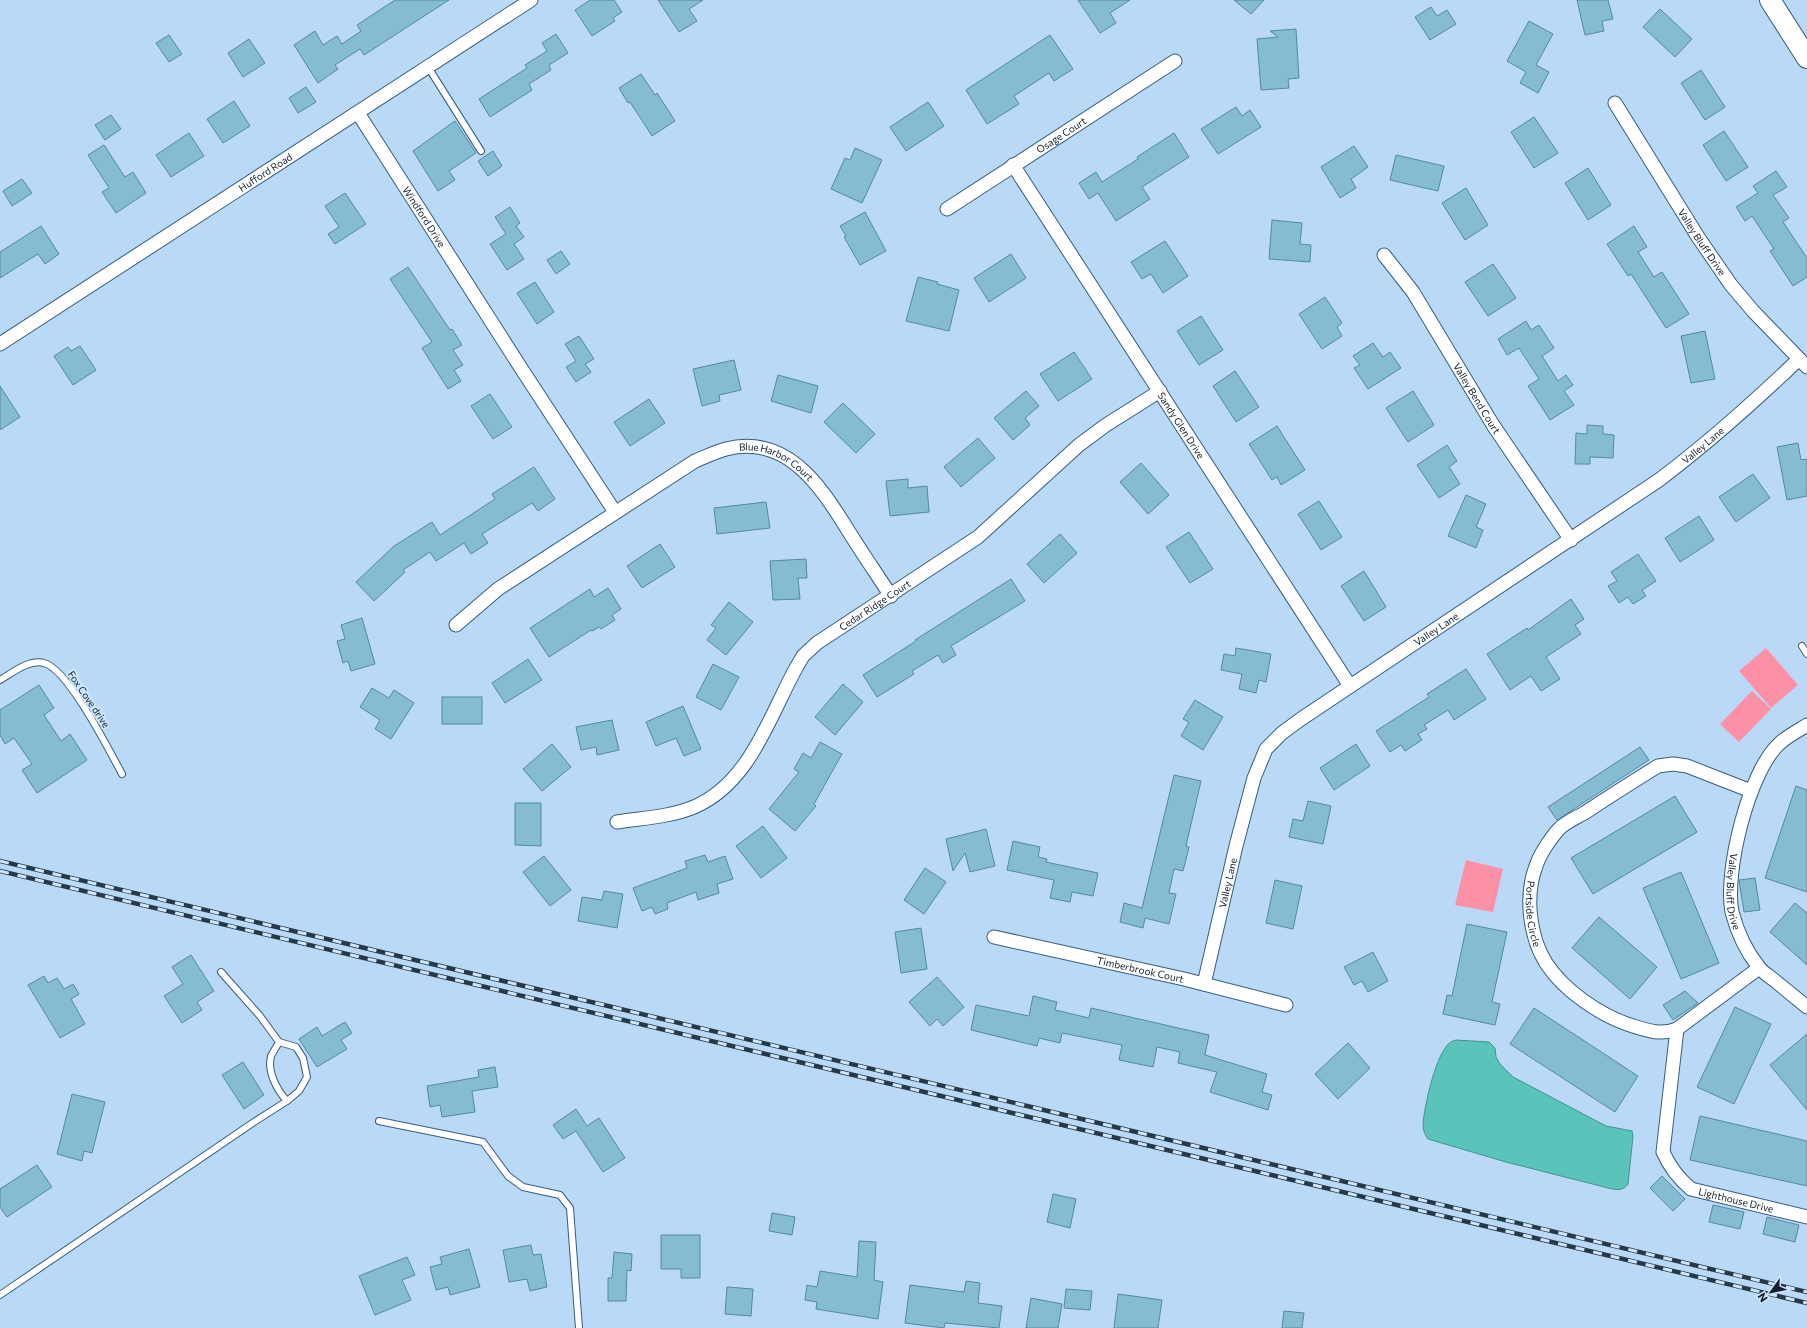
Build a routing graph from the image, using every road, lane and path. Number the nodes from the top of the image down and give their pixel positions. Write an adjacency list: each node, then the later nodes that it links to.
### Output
1 (531, 0): 5 (street, Hufford Road)
2 (1770, 0): 3 (main road)
3 (1807, 58)
4 (1175, 61): 9 (street, Osage Court)
5 (428, 67): 7 (street, Hufford Road); 8 (lane)
6 (1615, 103): 13 (street, Valley Bluff Drive)
7 (358, 113): 12 (street, Hufford Road); 15 (street, Windford Drive)
8 (482, 152)
9 (1014, 165): 10 (street, Osage Court); 14 (street, Sandy Glen Drive)
10 (947, 208)
11 (1384, 255): 16 (street, Valley Bend Court)
12 (0, 344)
13 (1803, 363): 16 (street, Valley Lane)
14 (1160, 391): 17 (street, Cedar Ridge Court); 22 (street, Sandy Glen Drive)
15 (616, 512): 17 (street, Blue Harbor Court); 18 (street, Blue Harbor Court)
16 (1571, 540): 22 (street, Valley Lane)
17 (891, 596): 26 (street, Cedar Ridge Court)
18 (456, 625)
19 (1802, 646): 20 (lane)
20 (1807, 654)
21 (0, 680): 24 (lane, Fox Cove drive)
22 (1350, 686): 30 (street, Valley Lane)
23 (1807, 725): 25 (street, Valley Bluff Drive)
24 (122, 774)
25 (1751, 791): 28 (street, Valley Bluff Drive); 33 (street, Portside Circle)
26 (617, 822)
27 (994, 937): 30 (street, Timberbrook Court)
28 (1758, 968): 32 (street, Valley Bluff Drive); 33 (street, Portside Circle)
29 (221, 972): 34 (lane)
30 (1204, 984): 31 (street, Timberbrook Court)
31 (1286, 1005)
32 (1807, 1007)
33 (1677, 1029): 37 (street, Lighthouse Drive)
34 (279, 1042): 35 (lane); 35 (lane)
35 (288, 1102): 38 (lane)
36 (379, 1121): 39 (lane)
37 (1807, 1217)
38 (0, 1295)
39 (578, 1328)

